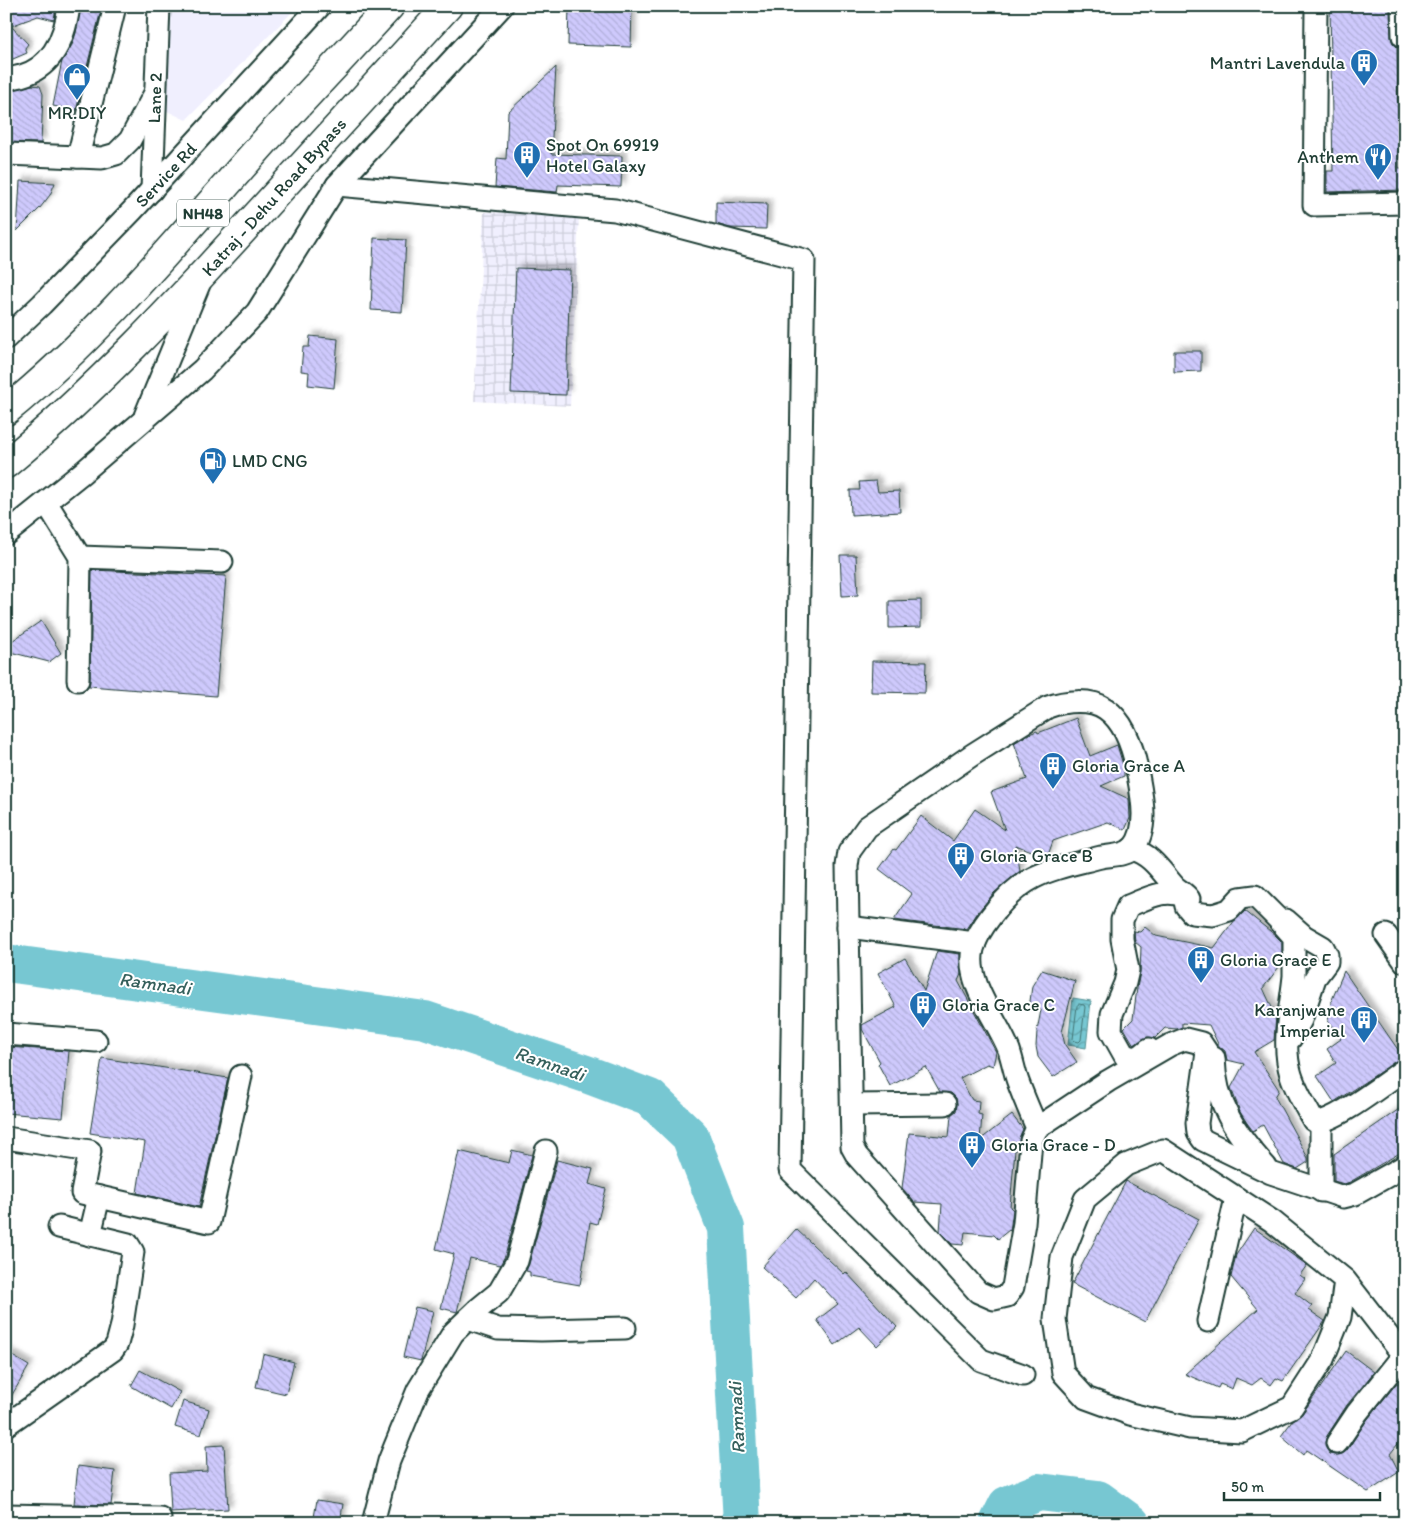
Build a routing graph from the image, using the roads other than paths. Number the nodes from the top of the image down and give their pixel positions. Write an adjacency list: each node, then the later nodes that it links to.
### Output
1 (70, 6): 11 (street)
2 (114, 6): 14 (street)
3 (158, 6): 12 (street, Lane 2)
4 (320, 6): 16 (street, Service Rd)
5 (390, 6): 20 (highway, NH48)
6 (448, 6): 18 (highway, Katraj - Dehu Road Bypass / NH48)
7 (502, 6): 15 (street)
8 (1316, 6): 17 (street)
9 (1402, 6): 10 (street)
10 (1405, 36)
11 (6, 78)
12 (155, 93): 14 (street); 16 (street, Lane 2)
13 (6, 154): 14 (street)
14 (78, 158)
15 (336, 185): 21 (street); 56 (street)
16 (152, 190): 19 (street, Service Rd)
17 (1405, 203)
18 (202, 276): 21 (street); 22 (highway, Katraj - Dehu Road Bypass / NH48)
19 (8, 334)
20 (6, 411)
21 (144, 418): 23 (street)
22 (6, 464)
23 (46, 502): 24 (street); 25 (street)
24 (6, 534)
25 (80, 557): 26 (street); 27 (street)
26 (222, 562)
27 (78, 680)
28 (1131, 849): 29 (street); 31 (street); 35 (street)
29 (848, 927): 31 (street); 38 (street)
30 (1386, 935): 32 (street)
31 (975, 943): 41 (street)
32 (1405, 962)
33 (6, 1034): 34 (street)
34 (96, 1041)
35 (1287, 1044): 40 (street); 45 (street)
36 (1405, 1069): 40 (street)
37 (240, 1076): 47 (street)
38 (852, 1104): 39 (street); 41 (street)
39 (945, 1104)
40 (1321, 1122): 46 (street)
41 (1037, 1128): 45 (street)
42 (6, 1138): 47 (street)
43 (546, 1151): 52 (street)
44 (1405, 1166): 46 (street)
45 (1271, 1173): 46 (street)
46 (1321, 1191)
47 (99, 1197): 50 (street)
48 (1236, 1198): 51 (street); 51 (street); 53 (street)
49 (59, 1227): 50 (street)
50 (90, 1234): 57 (street)
51 (1345, 1280): 55 (street)
52 (468, 1319): 54 (street); 62 (street)
53 (1208, 1321)
54 (625, 1328)
55 (1404, 1354): 58 (street)
56 (1023, 1375)
57 (6, 1425)
58 (1337, 1443)
59 (6, 1515): 60 (street); 61 (street)
60 (160, 1518)
61 (16, 1523)
62 (373, 1523)

